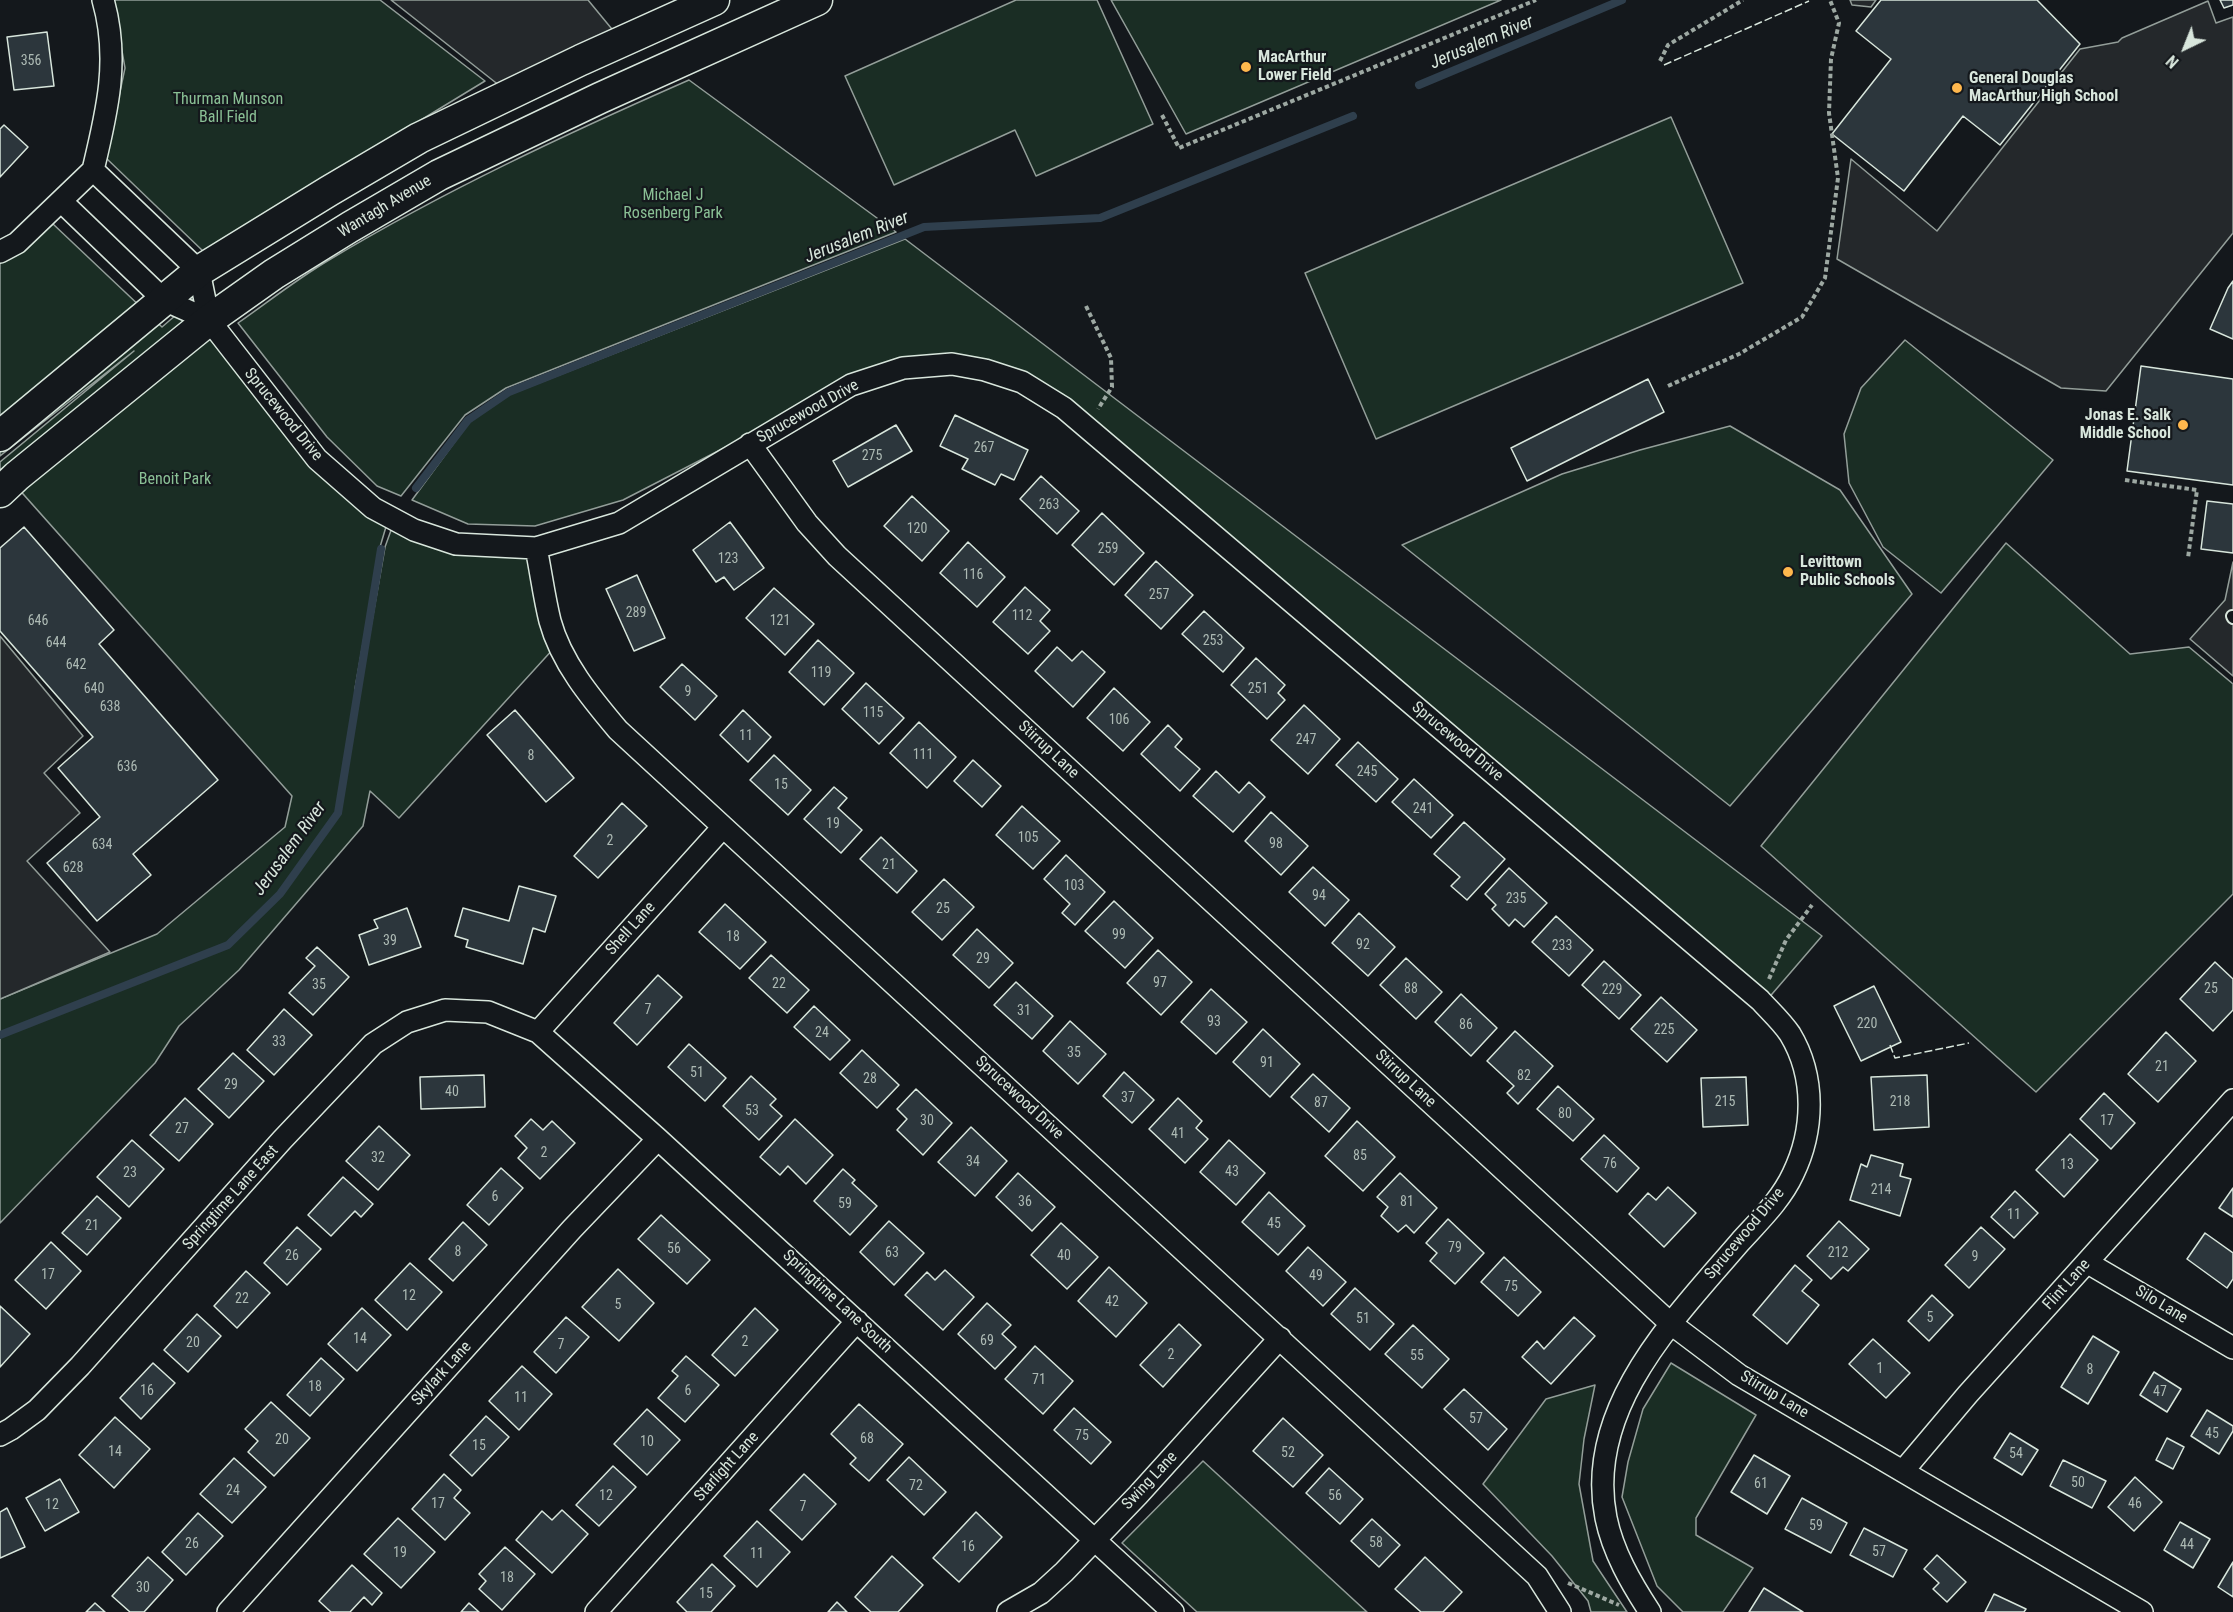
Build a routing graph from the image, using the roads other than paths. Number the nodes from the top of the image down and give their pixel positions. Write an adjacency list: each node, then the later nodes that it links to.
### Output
1 (103, 0): 4 (street)
2 (714, 0): 7 (main road)
3 (817, 0): 9 (main road, Wantagh Avenue)
4 (93, 170): 5 (street); 7 (street)
5 (61, 201): 6 (street); 8 (street)
6 (0, 252)
7 (199, 271): 8 (main road); 9 (street)
8 (164, 300): 9 (street); 10 (main road)
9 (209, 320): 12 (main road, Wantagh Avenue); 13 (street, Sprucewood Drive)
10 (0, 436)
11 (750, 444): 13 (street, Sprucewood Drive); 21 (street, Stirrup Lane); 21 (street, Sprucewood Drive)
12 (0, 492)
13 (536, 548): 14 (street, Sprucewood Drive)
14 (723, 827): 16 (street, Shell Lane); 22 (street, Sprucewood Drive)
15 (488, 1012): 16 (street, Springtime Lane South); 24 (street, Springtime Lane East)
16 (538, 1032): 18 (street, Springtime Lane South)
17 (2233, 1100): 19 (street, Flint Lane)
18 (658, 1139): 20 (street, Springtime Lane South); 27 (street, Skylark Lane)
19 (2088, 1263): 23 (street, Silo Lane); 25 (street, Flint Lane)
20 (857, 1321): 26 (street, Springtime Lane South); 28 (street, Starlight Lane)
21 (1670, 1323): 25 (street, Stirrup Lane); 32 (street, Sprucewood Drive)
22 (1280, 1338): 26 (street, Swing Lane); 31 (street, Sprucewood Drive)
23 (2233, 1348)
24 (0, 1435)
25 (1903, 1471): 33 (street, Stirrup Lane)
26 (1094, 1539): 29 (street, Swing Lane); 30 (street, Springtime Lane South)
27 (228, 1612)
28 (596, 1612)
29 (1008, 1612)
30 (1173, 1612)
31 (1560, 1612)
32 (1650, 1612)
33 (2142, 1612)

